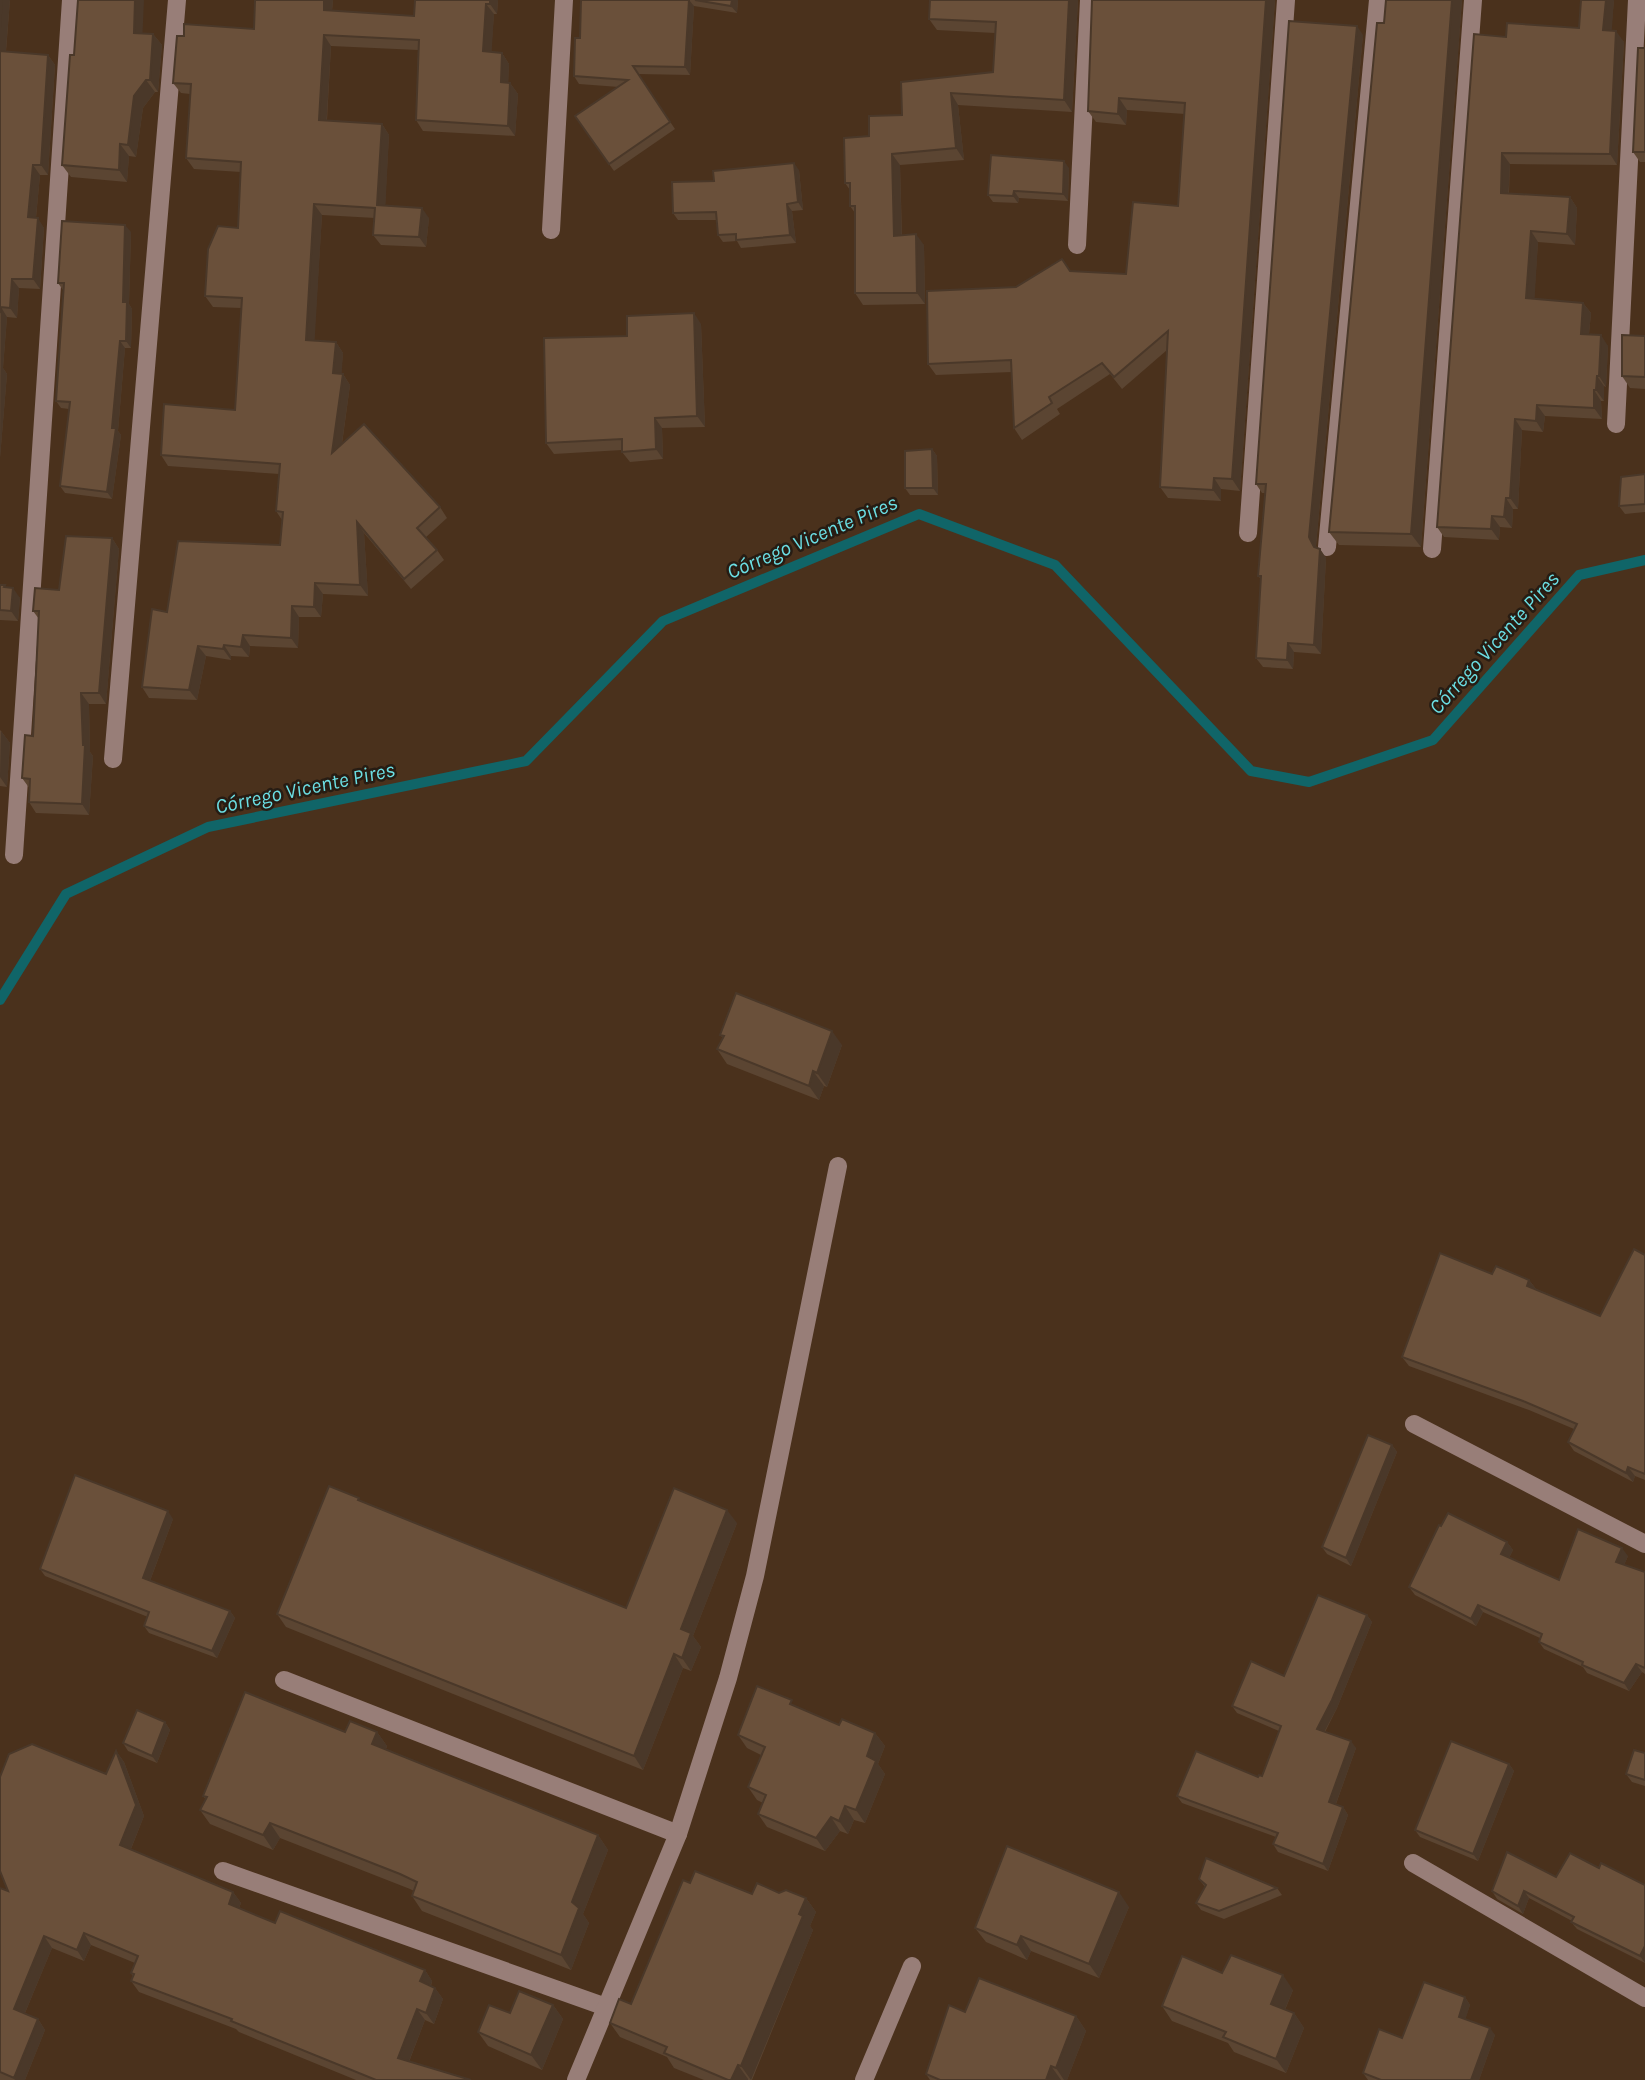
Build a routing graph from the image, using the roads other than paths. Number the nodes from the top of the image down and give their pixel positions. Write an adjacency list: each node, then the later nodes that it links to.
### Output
1 (71, 0): 16 (street)
2 (177, 0): 15 (street)
3 (564, 0): 9 (street)
4 (1089, 0): 10 (street)
5 (1286, 0): 12 (street)
6 (1378, 0): 13 (street)
7 (1473, 0): 14 (street)
8 (1637, 0): 11 (street)
9 (551, 230)
10 (1077, 245)
11 (1616, 424)
12 (1248, 533)
13 (1327, 547)
14 (1432, 549)
15 (113, 759)
16 (14, 855)
17 (838, 1166): 21 (street)
18 (1414, 1424): 19 (street)
19 (1645, 1545)
20 (284, 1680): 21 (street)
21 (678, 1834): 26 (street)
22 (1413, 1864): 25 (street)
23 (223, 1871): 26 (street)
24 (912, 1966): 28 (street)
25 (1645, 1998)
26 (606, 2007): 27 (street)
27 (576, 2080)
28 (864, 2080)

